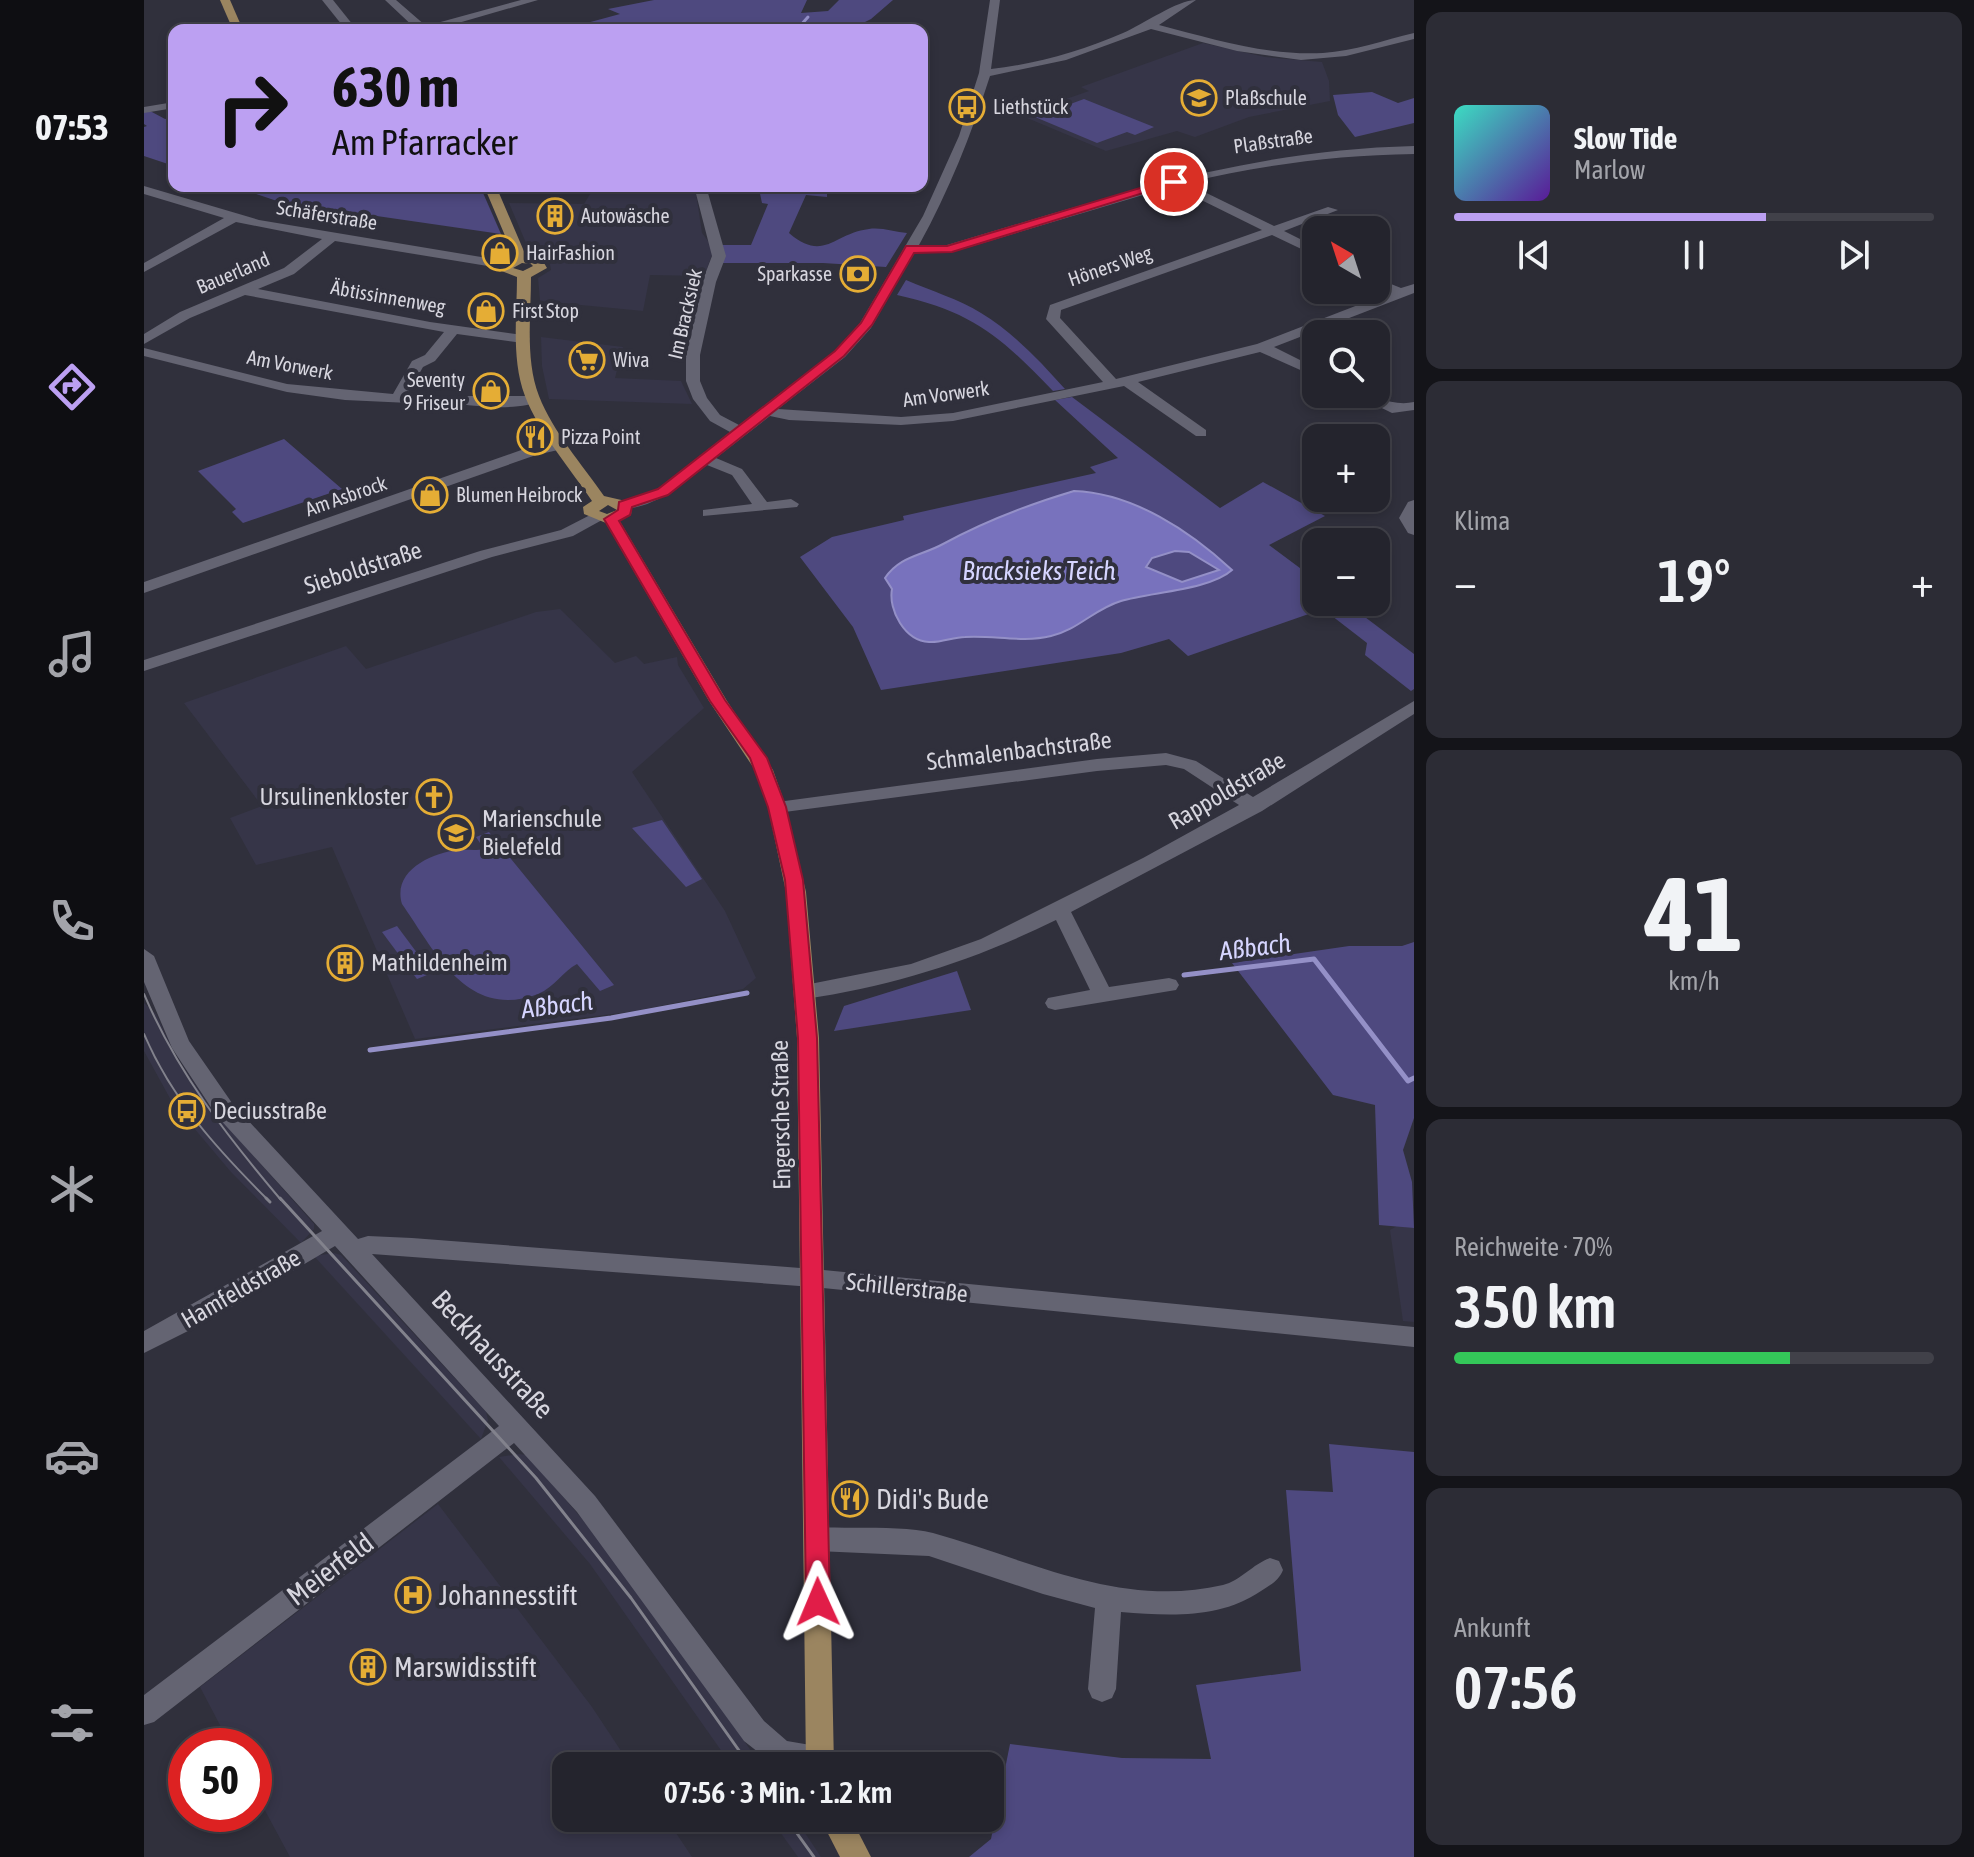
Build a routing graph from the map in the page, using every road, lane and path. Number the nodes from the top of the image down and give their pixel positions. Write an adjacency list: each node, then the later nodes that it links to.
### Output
1 (225, 0): 7 (main road)
2 (327, 0): 8 (street)
3 (390, 0): 9 (street)
4 (533, 0): 10 (street)
5 (995, 0): 13 (street)
6 (1191, 0): 11 (street)
7 (235, 24)
8 (347, 24)
9 (416, 24)
10 (445, 24)
11 (1152, 26): 12 (street); 13 (street)
12 (1414, 36)
13 (985, 70): 26 (street)
14 (168, 106): 15 (street)
15 (144, 110)
16 (1414, 150): 17 (street, Plaßstraße)
17 (1174, 182): 23 (street); 26 (street, Plaßstraße)
18 (144, 190): 22 (street, Schäferstraße)
19 (492, 192): 30 (main road, Engersche Straße)
20 (702, 192): 49 (street, Im Bracksiek)
21 (1332, 210): 23 (street)
22 (235, 217): 24 (street, Schäferstraße); 28 (street)
23 (1273, 230): 25 (street); 40 (street, Höners Weg)
24 (332, 237): 29 (street, Schäferstraße); 33 (street, Bauerland)
25 (1302, 245)
26 (910, 249): 47 (street)
27 (144, 255): 28 (street)
28 (158, 260): 31 (street)
29 (506, 265): 30 (main road)
30 (522, 267): 35 (main road, Engersche Straße)
31 (144, 268)
32 (1407, 290): 37 (street, Am Vorwerk)
33 (246, 291): 34 (street, Äbtissinnenweg); 36 (street, Bauerland)
34 (454, 329): 35 (street, Äbtissinnenweg); 41 (street)
35 (523, 339): 44 (main road, Engersche Straße)
36 (144, 340)
37 (1262, 347): 39 (street); 40 (street, Am Vorwerk)
38 (144, 352): 41 (street, Am Vorwerk)
39 (1302, 366)
40 (1120, 382): 47 (street, Am Vorwerk); 48 (street)
41 (398, 397): 42 (street, Am Vorwerk)
42 (431, 400)
43 (460, 400): 44 (street)
44 (533, 400): 50 (main road, Engersche Straße)
45 (1414, 406): 46 (street)
46 (1390, 407)
47 (767, 411): 49 (street)
48 (1216, 425)
49 (741, 432): 51 (street)
50 (562, 445): 56 (main road, Engersche Straße); 59 (street, Am Asbrock)
51 (706, 459): 53 (street); 55 (street)
52 (791, 504): 55 (street)
53 (624, 505): 56 (main road)
54 (1414, 505): 58 (street)
55 (763, 507): 57 (street)
56 (602, 512): 60 (street, Sieboldstraße); 62 (main road, Engersche Straße)
57 (709, 513)
58 (1414, 530)
59 (144, 588)
60 (144, 666)
61 (1414, 706): 63 (street, Rappoldstraße)
62 (777, 807): 63 (street, Schmalenbachstraße); 68 (main road, Engersche Straße)
63 (1255, 807): 64 (street, Rappoldstraße)
64 (1060, 909): 68 (street, Rappoldstraße); 69 (street)
65 (144, 956): 67 (street, Beckhausstraße)
66 (1169, 985): 69 (street)
67 (150, 989): 71 (street, Beckhausstraße)
68 (805, 992): 72 (main road, Engersche Straße)
69 (1103, 995): 70 (street)
70 (1055, 1003)
71 (345, 1242): 72 (street, Schillerstraße); 74 (street, Hamfeldstraße); 75 (street, Beckhausstraße)
72 (813, 1278): 73 (street, Schillerstraße); 76 (main road, Engersche Straße)
73 (1414, 1337)
74 (144, 1343)
75 (517, 1427): 80 (street, Meierfeld); 81 (street, Beckhausstraße)
76 (817, 1539): 78 (street); 82 (main road, Engersche Straße)
77 (1270, 1570): 78 (street)
78 (1109, 1599): 79 (street)
79 (1102, 1689)
80 (144, 1712)
81 (780, 1752)
82 (819, 1752)
83 (843, 1832): 84 (main road)
84 (856, 1857)

